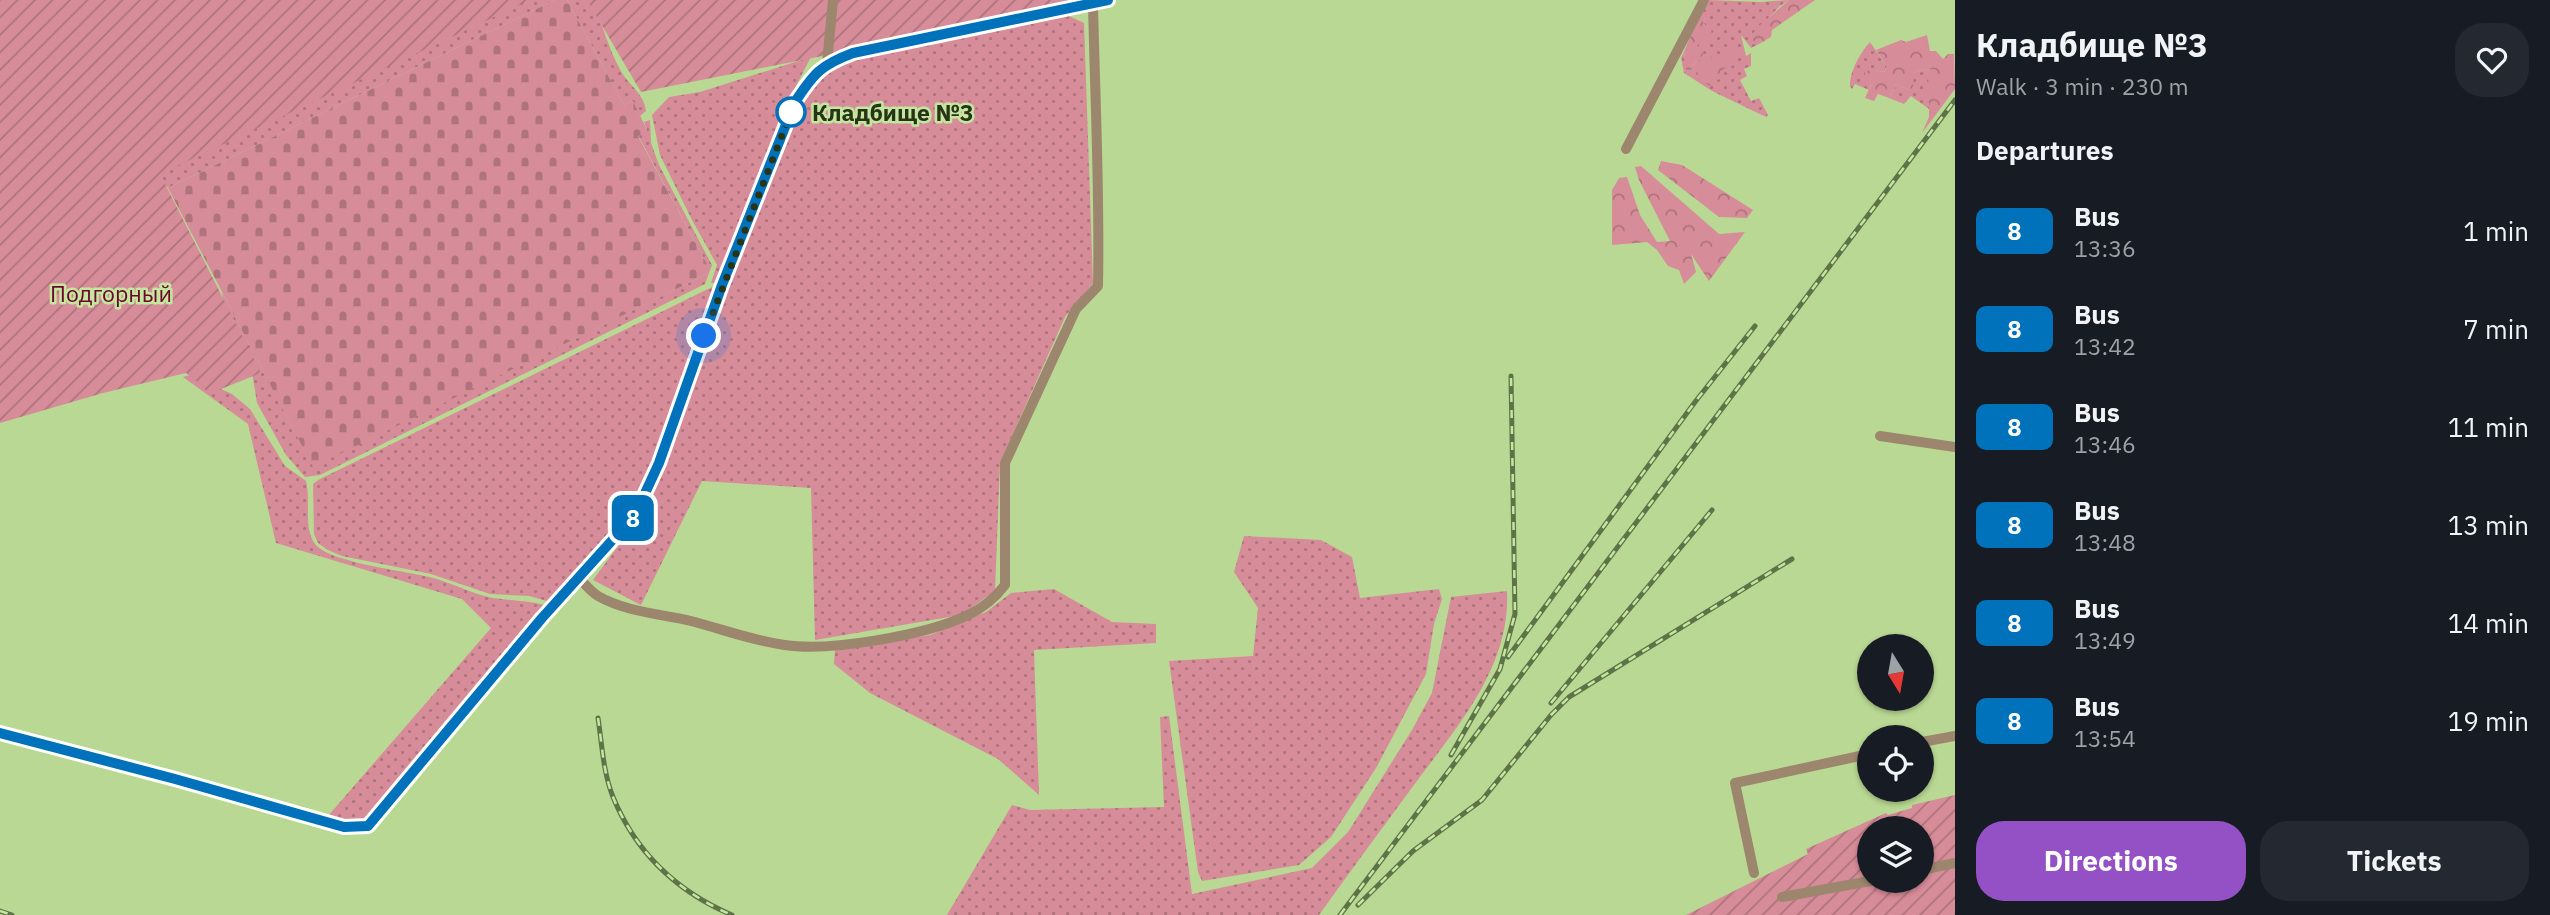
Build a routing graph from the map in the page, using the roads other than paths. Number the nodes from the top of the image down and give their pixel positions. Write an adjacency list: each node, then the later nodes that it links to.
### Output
1 (833, 0): 5 (street)
2 (1108, 0): 4 (main road)
3 (1704, 0): 6 (street)
4 (1093, 4): 5 (main road); 9 (street)
5 (827, 63): 9 (main road)
6 (1626, 149)
7 (1880, 436): 8 (street)
8 (1955, 447)
9 (579, 578)
10 (1955, 736): 11 (street)
11 (1934, 740)
12 (1857, 757): 15 (street)
13 (1955, 863): 14 (street)
14 (1934, 867)
15 (1754, 873)
16 (1857, 883): 17 (street)
17 (1782, 897)

